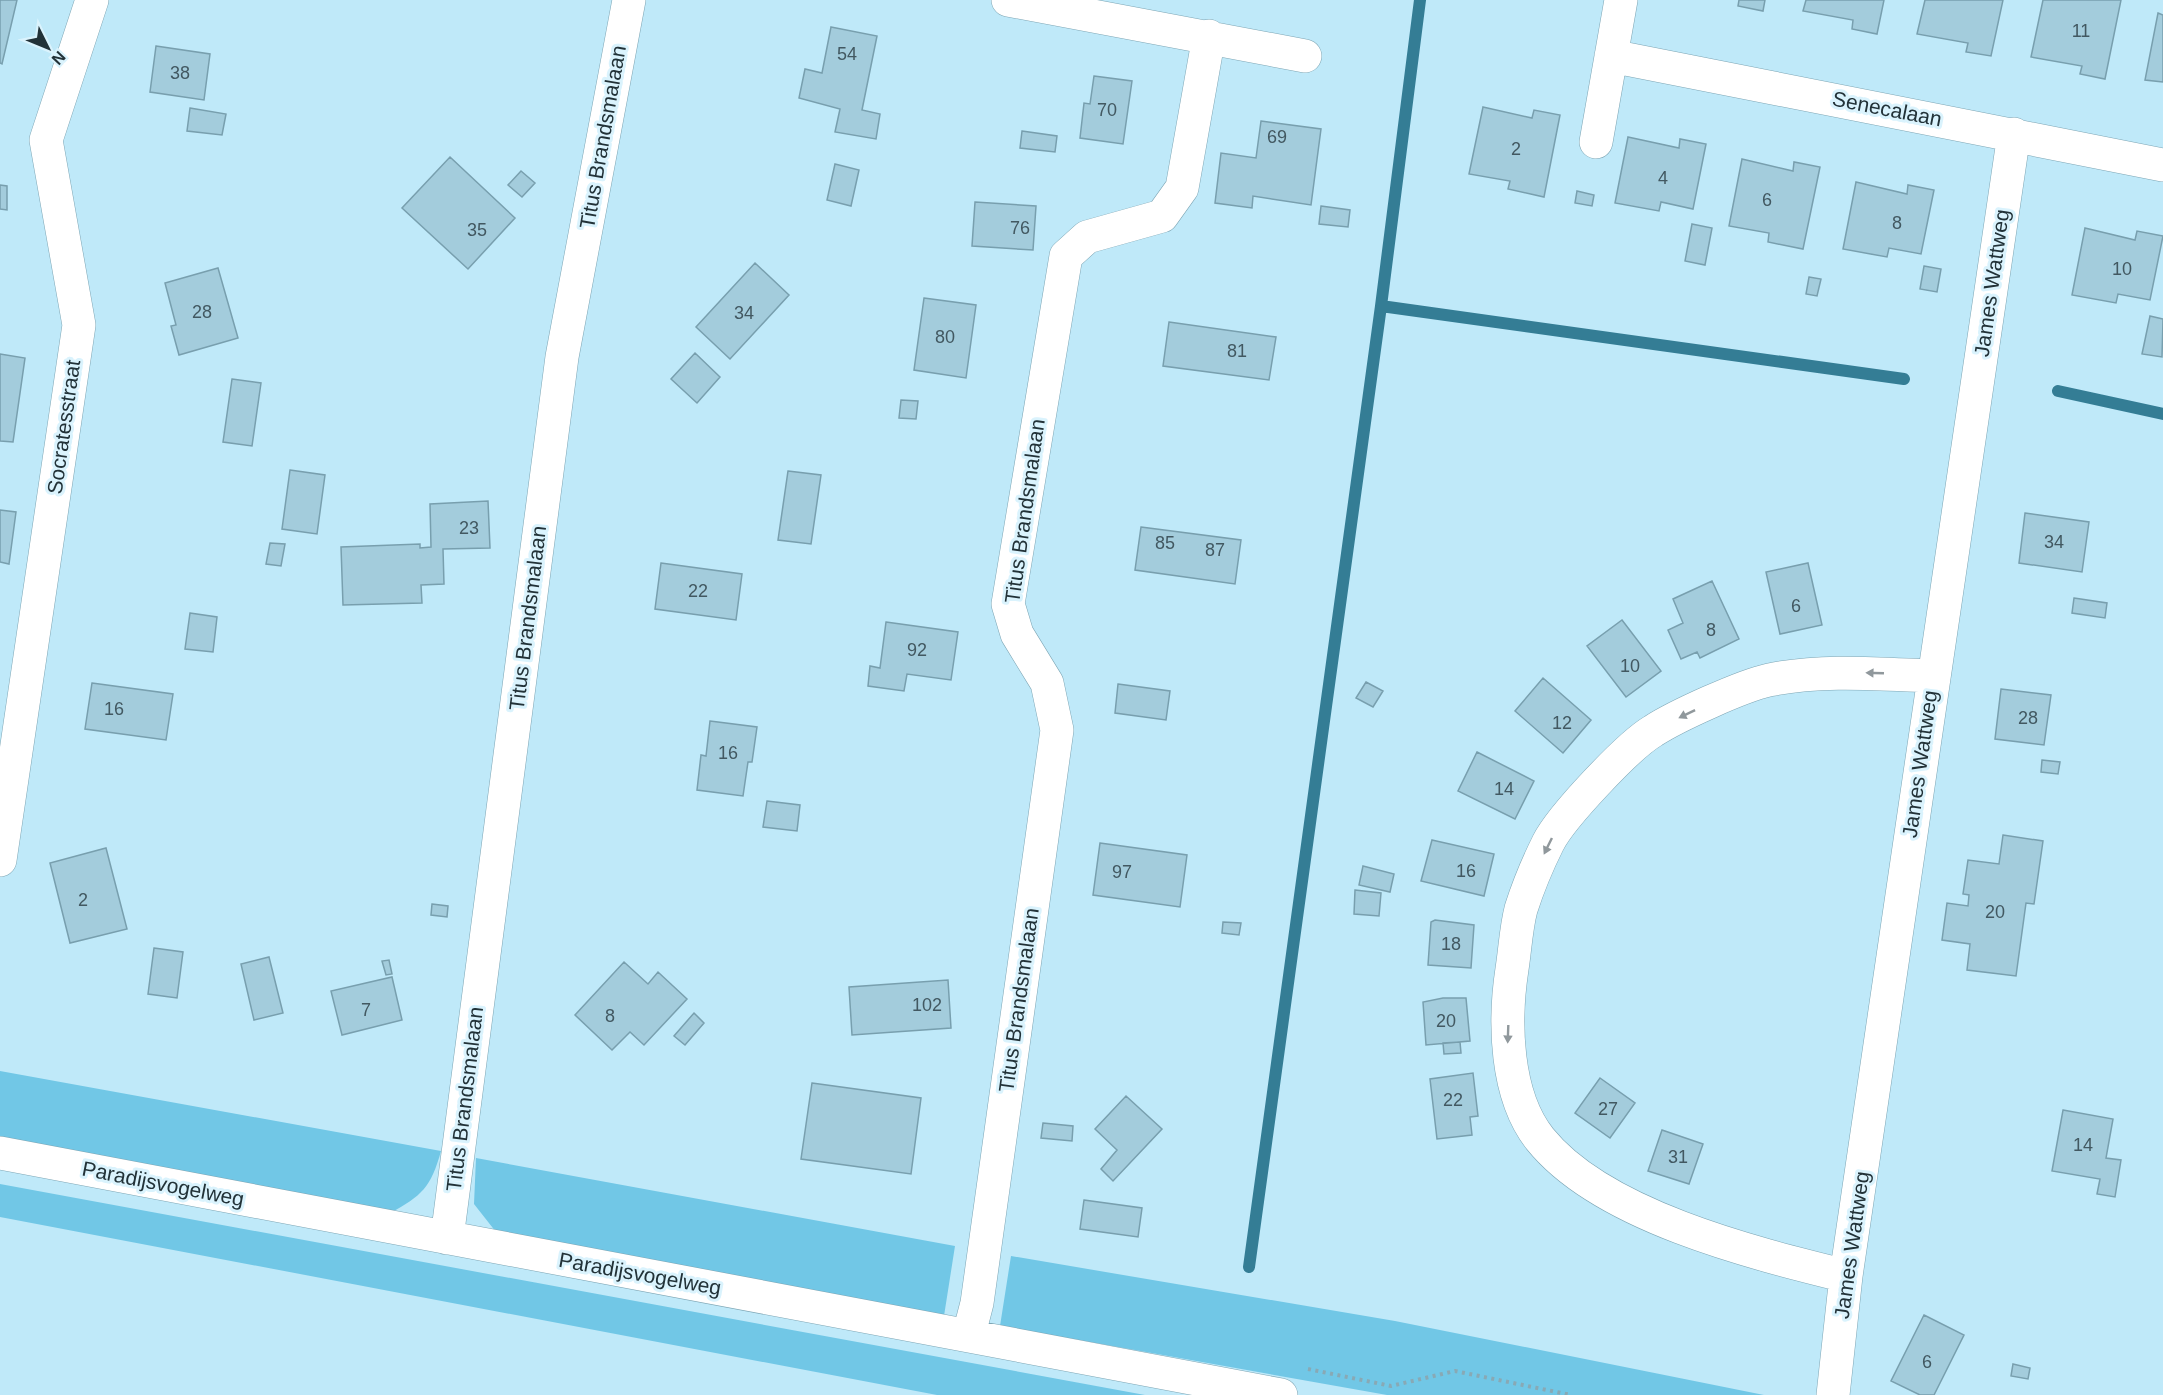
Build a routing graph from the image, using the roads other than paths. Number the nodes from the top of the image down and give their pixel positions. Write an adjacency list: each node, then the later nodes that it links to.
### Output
1 (92, 0): 12 (street, Socratesstraat)
2 (629, 0): 14 (street, Titus Brandsmalaan)
3 (1008, 0): 5 (street)
4 (1621, 0): 7 (street)
5 (1209, 36): 6 (street); 16 (street, Titus Brandsmalaan)
6 (1305, 56)
7 (1611, 56): 8 (street, Senecalaan); 9 (street)
8 (2014, 134): 10 (street, Senecalaan); 11 (street, James Wattweg)
9 (1596, 142)
10 (2163, 165)
11 (1933, 676): 15 (street, James Wattweg); 15 (street, one-way to 15)
12 (0, 860)
13 (0, 1154): 14 (street, Paradijsvogelweg)
14 (447, 1238): 16 (street, Paradijsvogelweg)
15 (1846, 1275): 18 (street, James Wattweg)
16 (969, 1334): 17 (street, Paradijsvogelweg)
17 (1281, 1395)
18 (1833, 1395)

